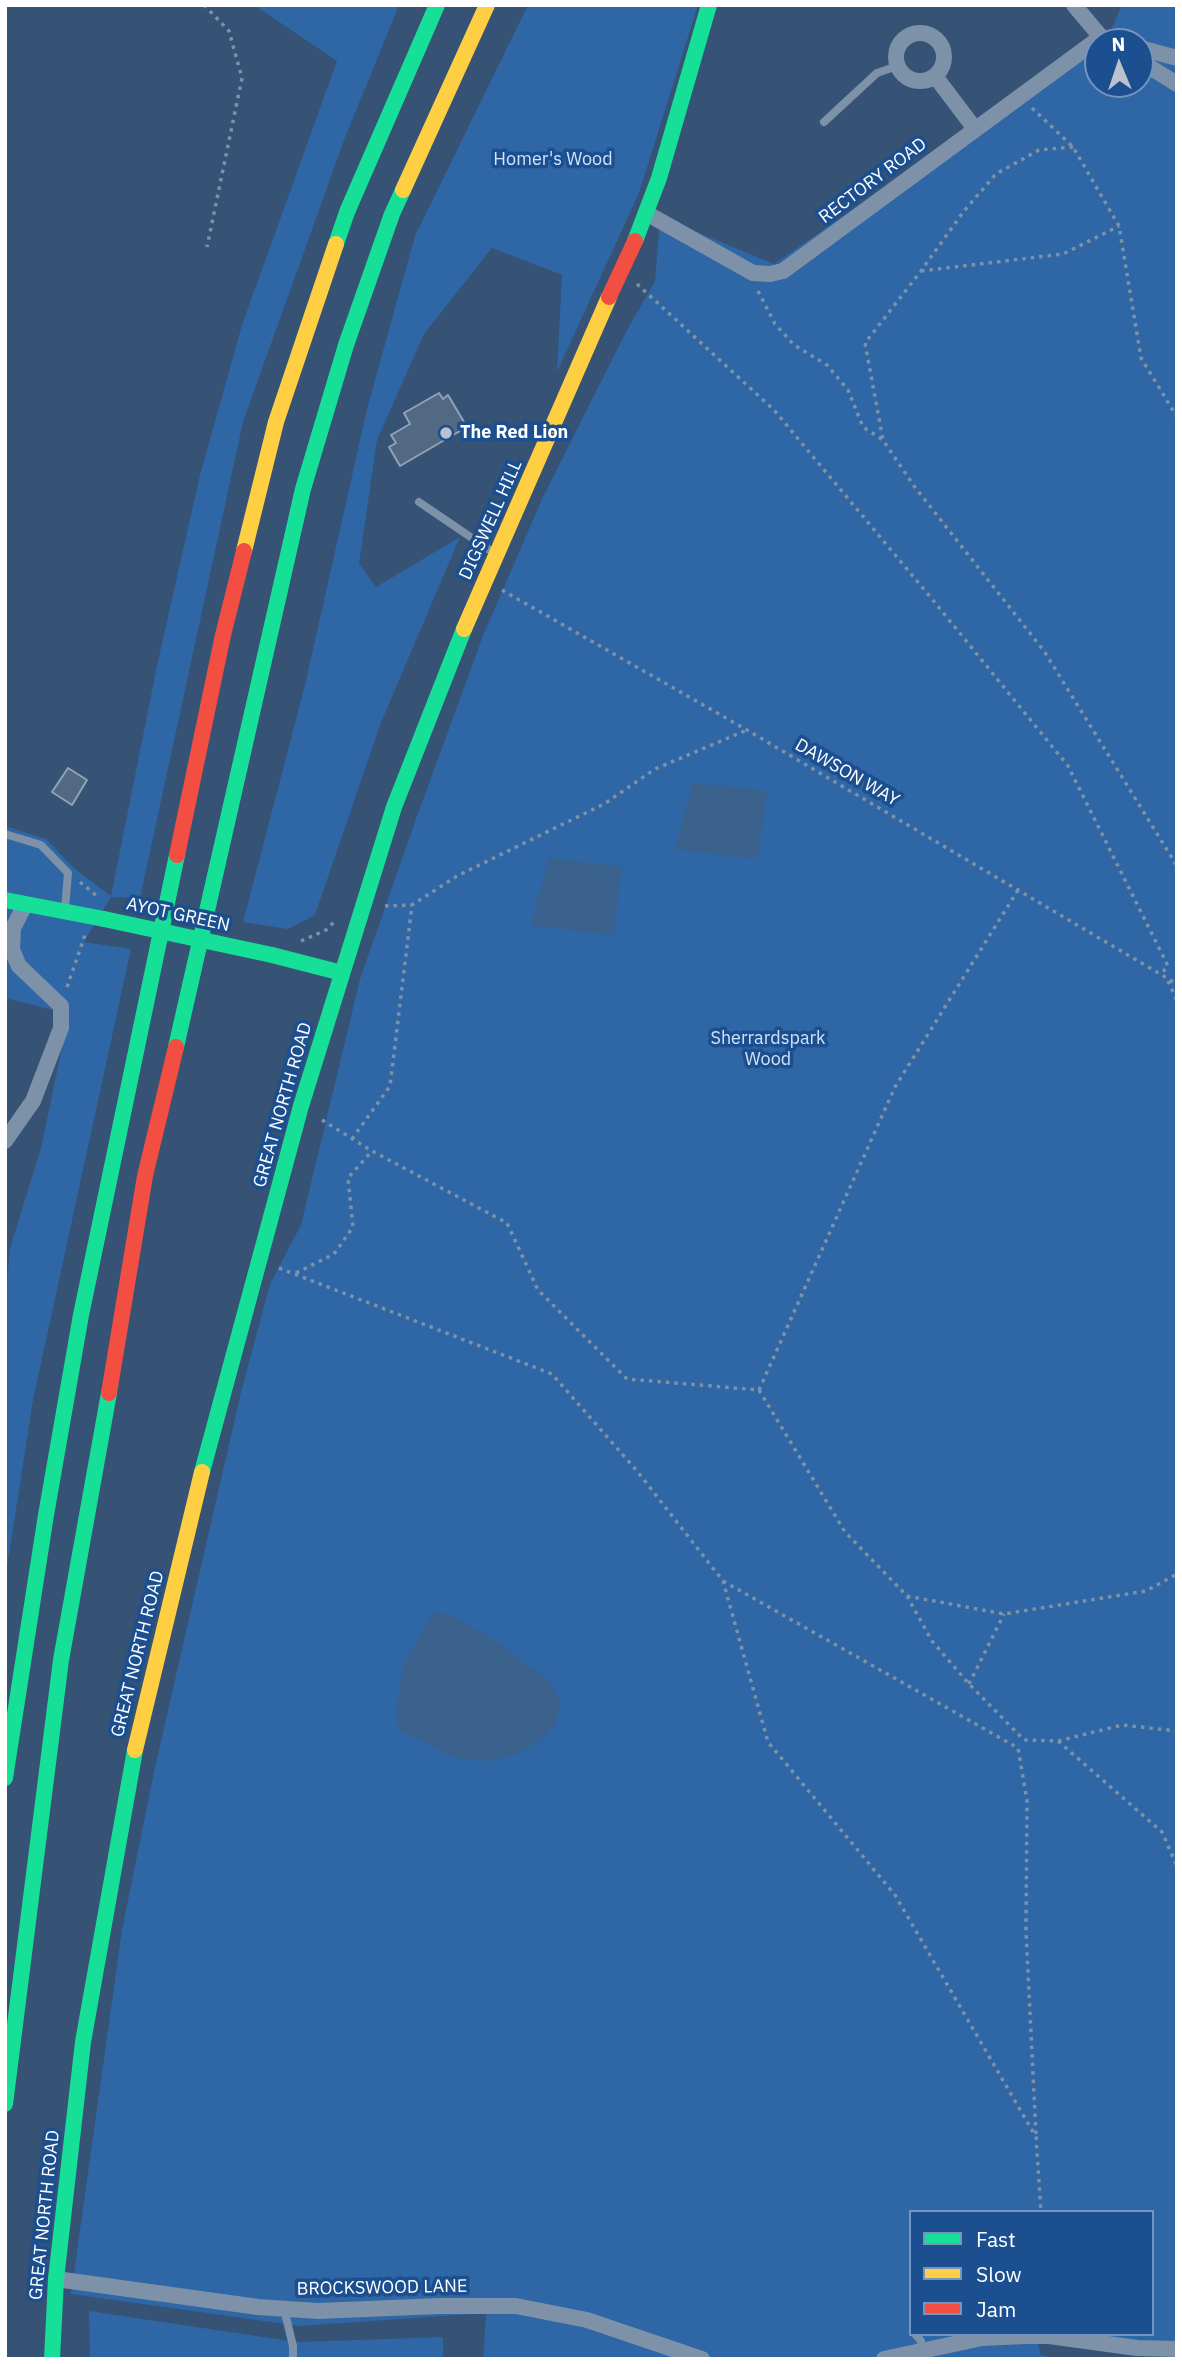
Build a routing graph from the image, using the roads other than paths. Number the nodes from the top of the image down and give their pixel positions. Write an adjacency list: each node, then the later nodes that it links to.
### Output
1 (437, 5): 24 (main road)
2 (487, 5): 25 (main road)
3 (709, 5): 15 (main road, DIGSWELL HILL)
4 (1074, 5): 5 (street)
5 (1094, 28)
6 (1154, 52): 8 (street)
7 (1084, 54): 14 (street, RECTORY ROAD)
8 (1177, 58)
9 (897, 66): 11 (street); 11 (street); 13 (lane)
10 (1154, 70): 12 (street)
11 (934, 76): 14 (street)
12 (1177, 84)
13 (824, 122)
14 (975, 129): 15 (street, RECTORY ROAD)
15 (646, 213): 17 (main road, DIGSWELL HILL, bridge)
16 (419, 502): 17 (lane)
17 (496, 555): 22 (main road, DIGSWELL HILL)
18 (5, 834): 21 (lane)
19 (5, 900): 20 (main road, AYOT GREEN)
20 (25, 905): 21 (main road, AYOT GREEN); 23 (street)
21 (64, 911): 22 (main road, AYOT GREEN, bridge)
22 (341, 973): 26 (main road, GREAT NORTH ROAD)
23 (5, 1141)
24 (5, 1778)
25 (5, 2104)
26 (56, 2279): 27 (street, BROCKSWOOD LANE); 30 (main road, GREAT NORTH ROAD)
27 (284, 2309): 31 (lane); 32 (street, BROCKSWOOD LANE)
28 (920, 2348): 29 (street); 33 (street)
29 (1177, 2349)
30 (52, 2359)
31 (293, 2359)
32 (702, 2359)
33 (884, 2359)

